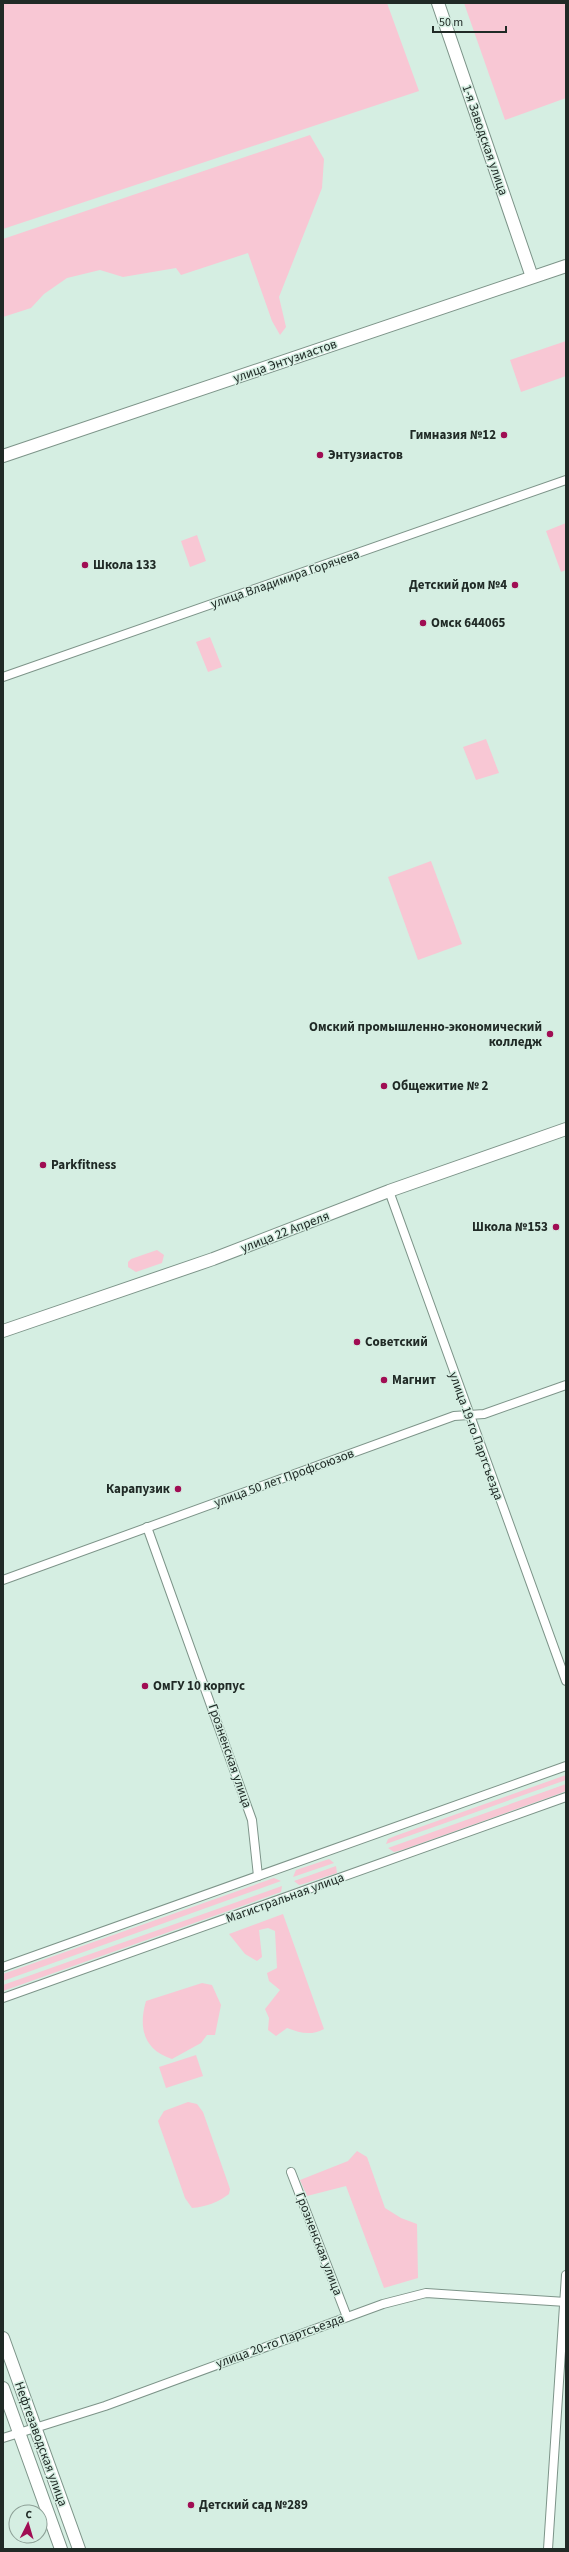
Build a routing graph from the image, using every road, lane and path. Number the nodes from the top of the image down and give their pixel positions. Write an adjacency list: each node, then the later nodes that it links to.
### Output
1 (438, 3): 3 (main road, 1-я Заводская улица)
2 (566, 266): 3 (main road, улица Энтузиастов)
3 (532, 277): 4 (main road, улица Энтузиастов)
4 (3, 456)
5 (566, 480): 6 (street, улица Владимира Горячева)
6 (3, 677)
7 (566, 1128): 8 (main road, улица 22 Апреля)
8 (389, 1191): 9 (main road, улица 22 Апреля); 11 (street, улица 19-го Партсъезда)
9 (3, 1331)
10 (566, 1385): 11 (street, улица 50 лет Профсоюзов)
11 (468, 1414): 12 (street, улица 50 лет Профсоюзов); 14 (street, улица 19-го Партсъезда)
12 (147, 1528): 13 (street, улица 50 лет Профсоюзов); 17 (street, Грозненская улица)
13 (3, 1580)
14 (566, 1681)
15 (566, 1766): 17 (street)
16 (566, 1797): 19 (street, Магистральная улица)
17 (258, 1876): 18 (street)
18 (3, 1967)
19 (3, 1998)
20 (291, 2172): 23 (street, Грозненская улица)
21 (566, 2275): 22 (street)
22 (565, 2302): 23 (street, улица 20-го Партсъезда); 31 (street)
23 (347, 2316): 26 (street, улица 20-го Партсъезда)
24 (3, 2338): 26 (main road, Нефтезаводская улица)
25 (3, 2388): 27 (main road, Нефтезаводская улица)
26 (35, 2427): 27 (street, улица 20-го Партсъезда); 30 (main road, Нефтезаводская улица)
27 (19, 2432): 28 (street, улица 20-го Партсъезда); 29 (main road, Нефтезаводская улица)
28 (3, 2438)
29 (61, 2549)
30 (78, 2549)
31 (548, 2549)

